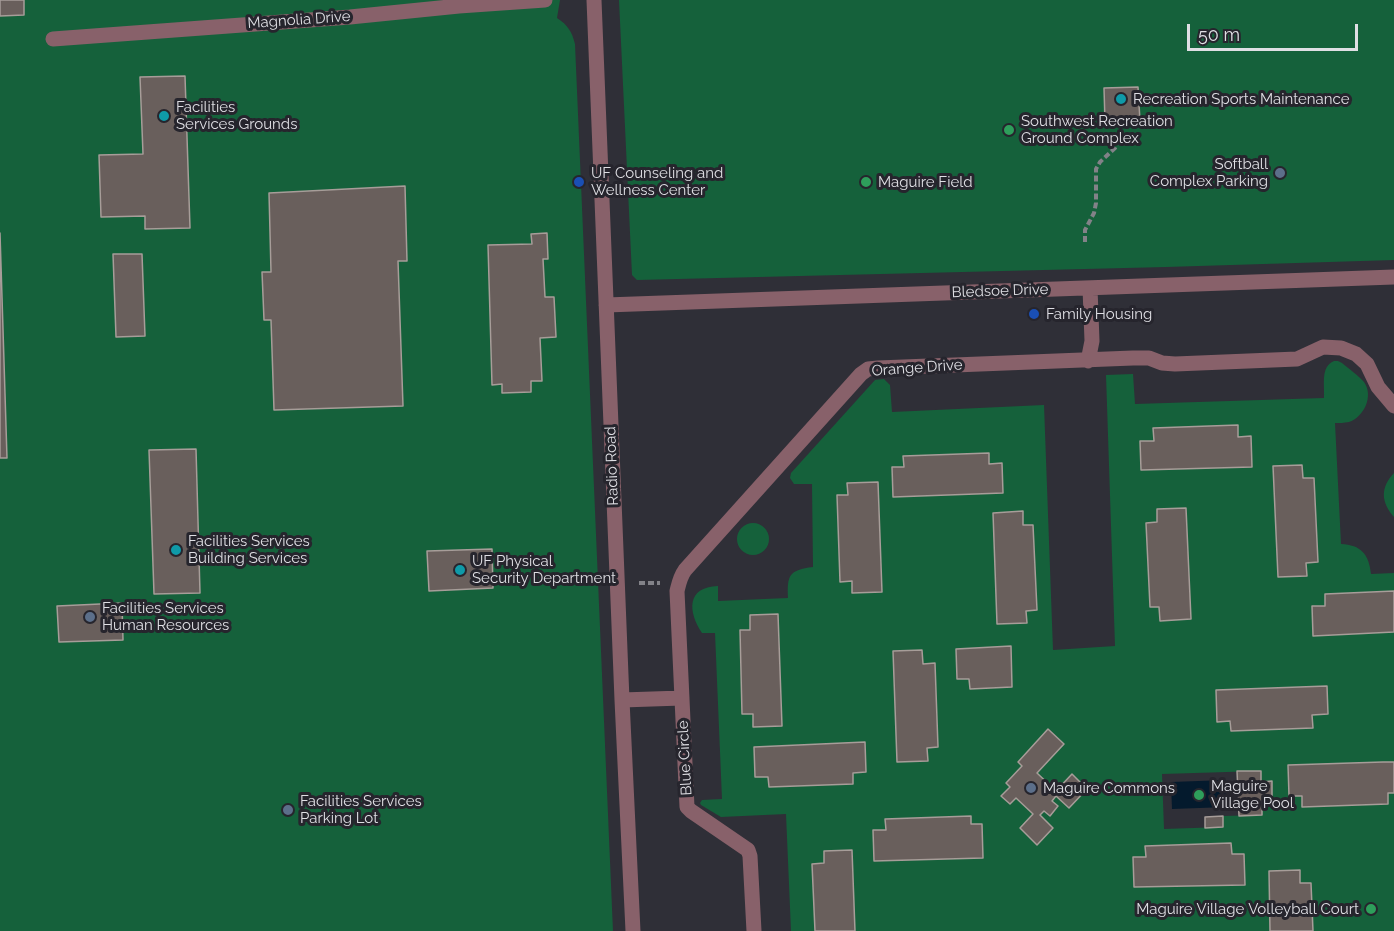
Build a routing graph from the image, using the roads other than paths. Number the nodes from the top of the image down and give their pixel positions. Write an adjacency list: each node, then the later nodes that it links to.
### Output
1 (545, 0): 3 (street, Magnolia Drive)
2 (594, 0): 6 (street, Radio Road)
3 (53, 39)
4 (1394, 277): 5 (street, Bledsoe Drive)
5 (1090, 288): 6 (street, Bledsoe Drive); 7 (street)
6 (606, 305): 10 (street, Radio Road)
7 (1088, 361): 8 (street, Orange Drive); 9 (street, Orange Drive)
8 (1394, 406)
9 (682, 698): 10 (street); 12 (street, Blue Circle)
10 (622, 700): 11 (street, Radio Road)
11 (633, 931)
12 (754, 931)

